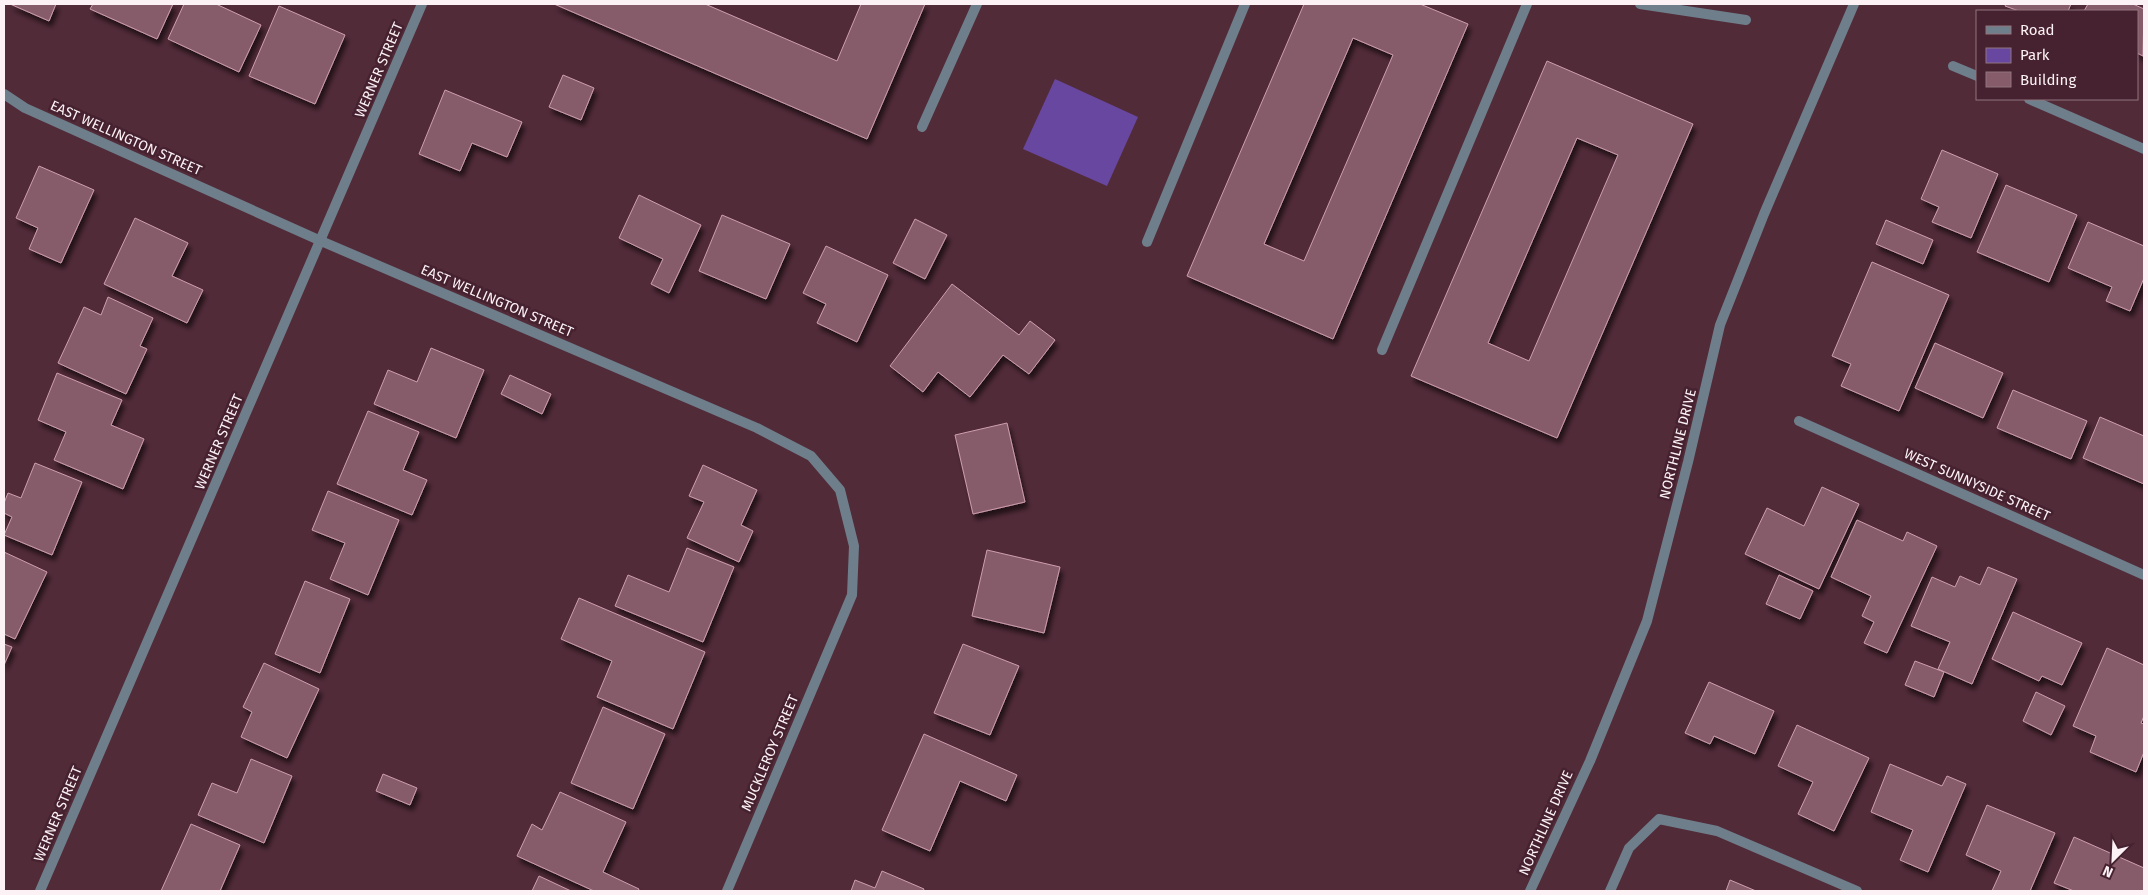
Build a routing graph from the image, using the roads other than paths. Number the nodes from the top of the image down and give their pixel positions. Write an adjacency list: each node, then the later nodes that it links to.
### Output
1 (422, 4): 14 (street, WERNER STREET)
2 (977, 4): 12 (street)
3 (1244, 4): 15 (street)
4 (1527, 4): 16 (street)
5 (1640, 4): 7 (street)
6 (1854, 4): 22 (street, NORTHLINE DRIVE)
7 (1746, 20)
8 (1953, 66): 9 (street)
9 (1976, 76)
10 (4, 94): 14 (street, EAST WELLINGTON STREET)
11 (2031, 100): 13 (street)
12 (922, 127)
13 (2144, 149)
14 (321, 241): 19 (street, EAST WELLINGTON STREET); 20 (street, WERNER STREET)
15 (1147, 242)
16 (1382, 350)
17 (1799, 421): 18 (street, WEST SUNNYSIDE STREET)
18 (2144, 574)
19 (838, 625): 21 (street, MUCKLEROY STREET)
20 (40, 891)
21 (727, 891)
22 (1530, 891)
23 (1610, 891): 24 (street)
24 (1857, 891)

